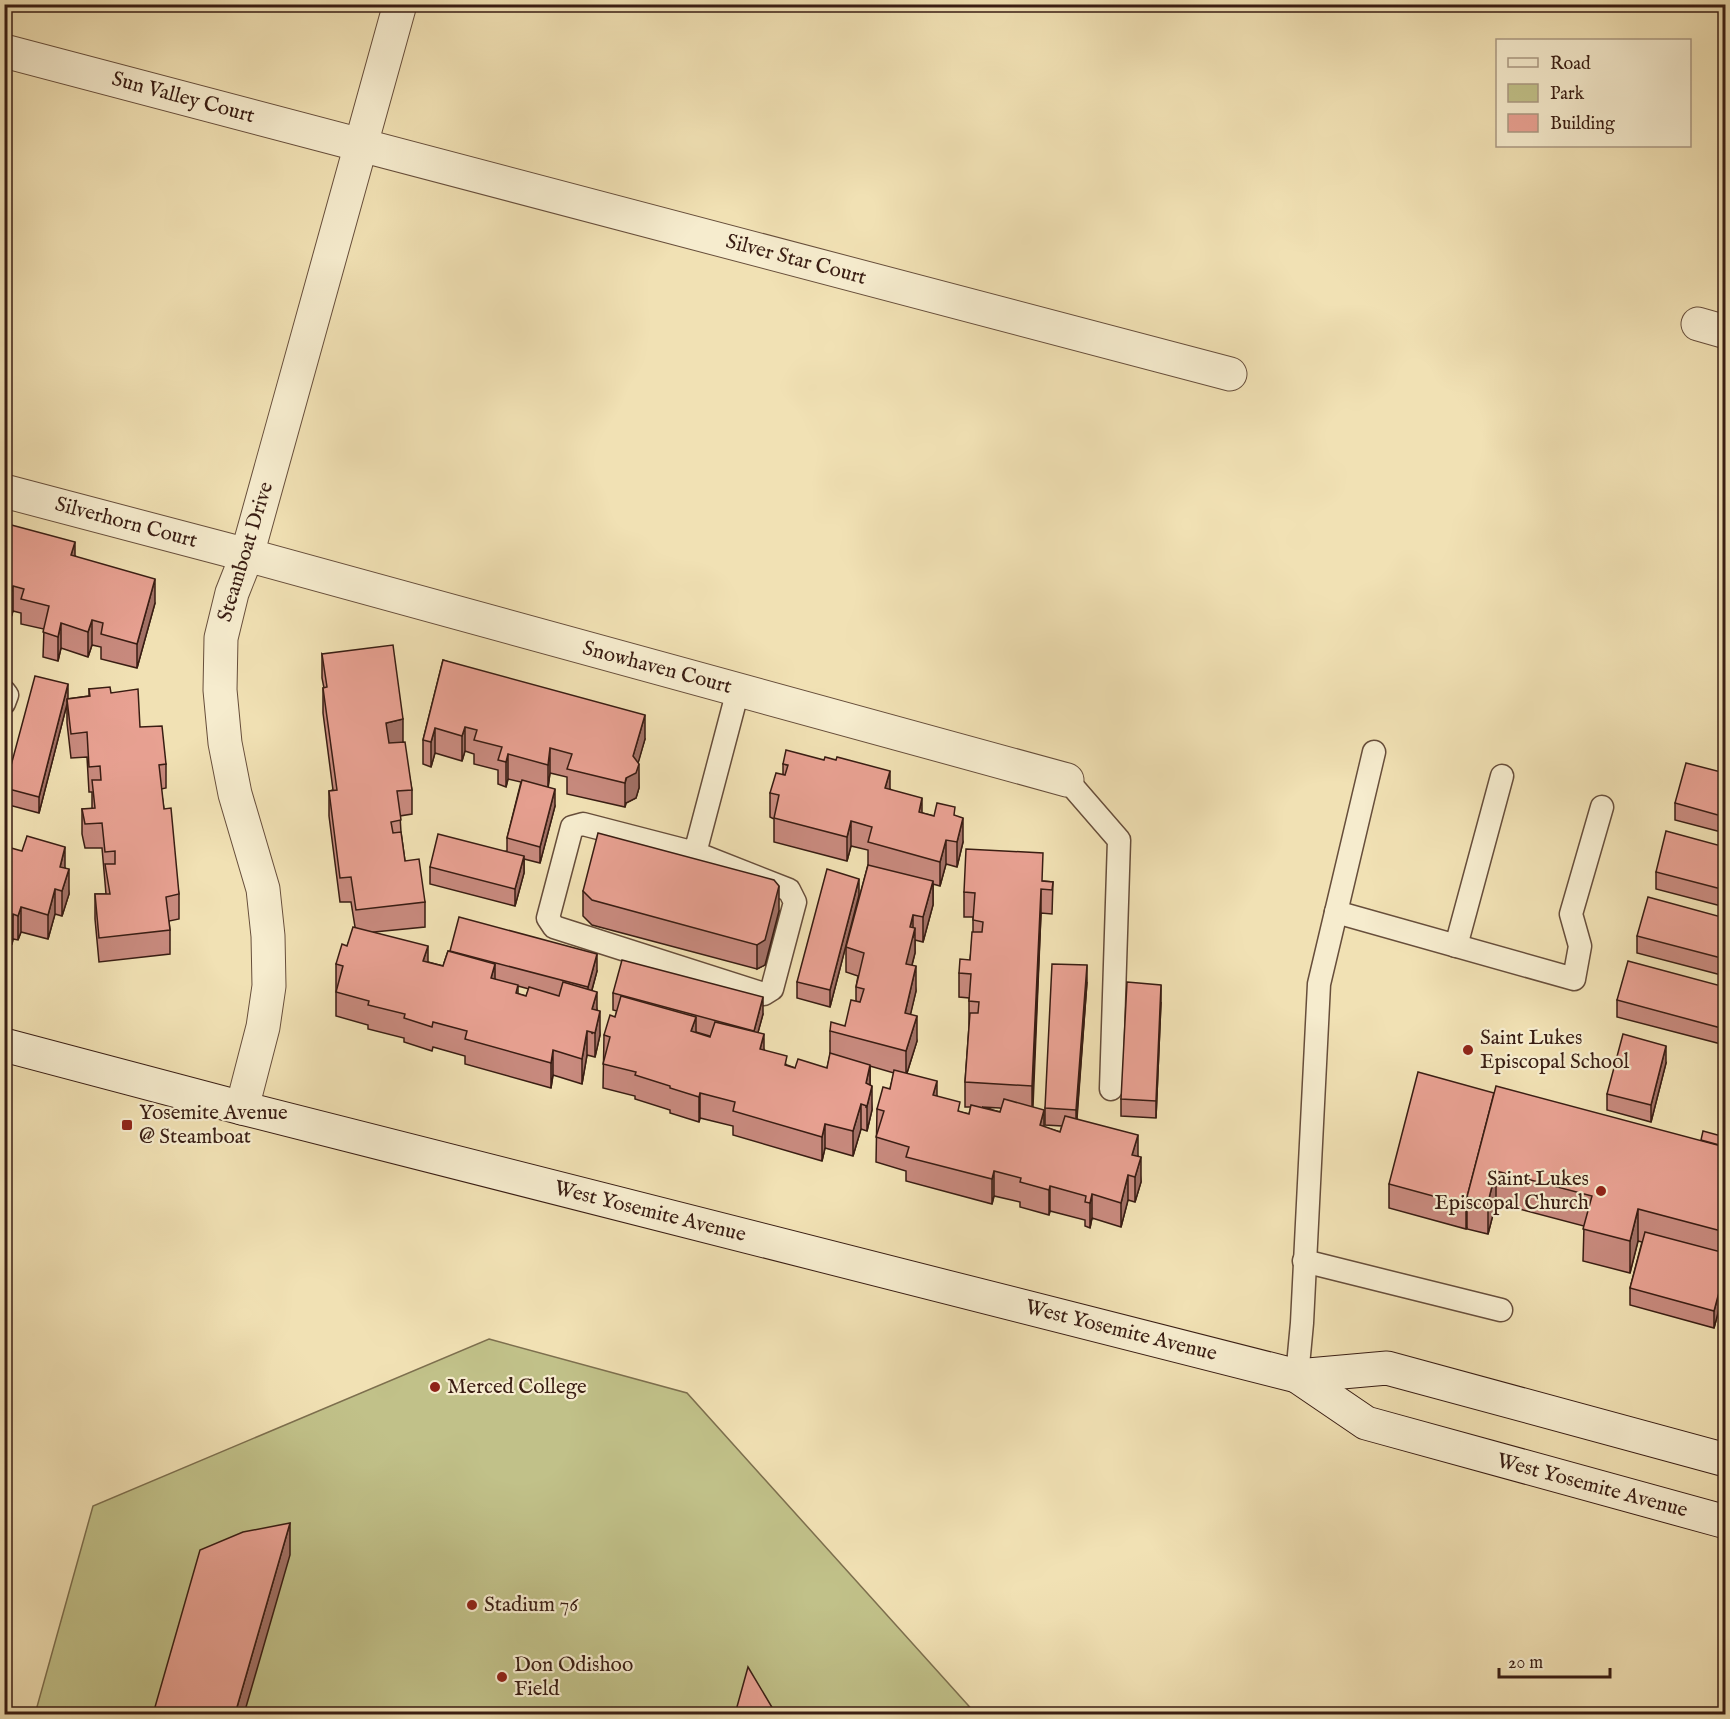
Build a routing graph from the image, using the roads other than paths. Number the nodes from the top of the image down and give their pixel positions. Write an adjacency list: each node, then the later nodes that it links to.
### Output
1 (400, 4): 3 (street, Steamboat Drive)
2 (4, 51): 3 (street, Sun Valley Court)
3 (361, 146): 4 (street, Silver Star Court); 6 (street, Steamboat Drive)
4 (1230, 374)
5 (4, 491): 6 (street, Silverhorn Court)
6 (247, 555): 7 (street, Snowhaven Court); 19 (street, Steamboat Drive)
7 (738, 690): 12 (street, Snowhaven Court); 14 (lane)
8 (4, 692): 9 (lane)
9 (4, 703)
10 (1374, 752): 15 (lane)
11 (1502, 776): 16 (lane)
12 (1067, 780): 18 (lane)
13 (1602, 807): 16 (lane)
14 (695, 853): 14 (lane)
15 (1336, 912): 16 (lane); 20 (lane)
16 (1456, 946)
17 (4, 1045): 19 (street, West Yosemite Avenue)
18 (1111, 1089)
19 (243, 1108): 22 (street, West Yosemite Avenue)
20 (1304, 1261): 21 (lane); 22 (lane)
21 (1501, 1310)
22 (1297, 1376): 23 (street, West Yosemite Avenue); 24 (street, West Yosemite Avenue)
23 (1725, 1460)
24 (1725, 1522)

